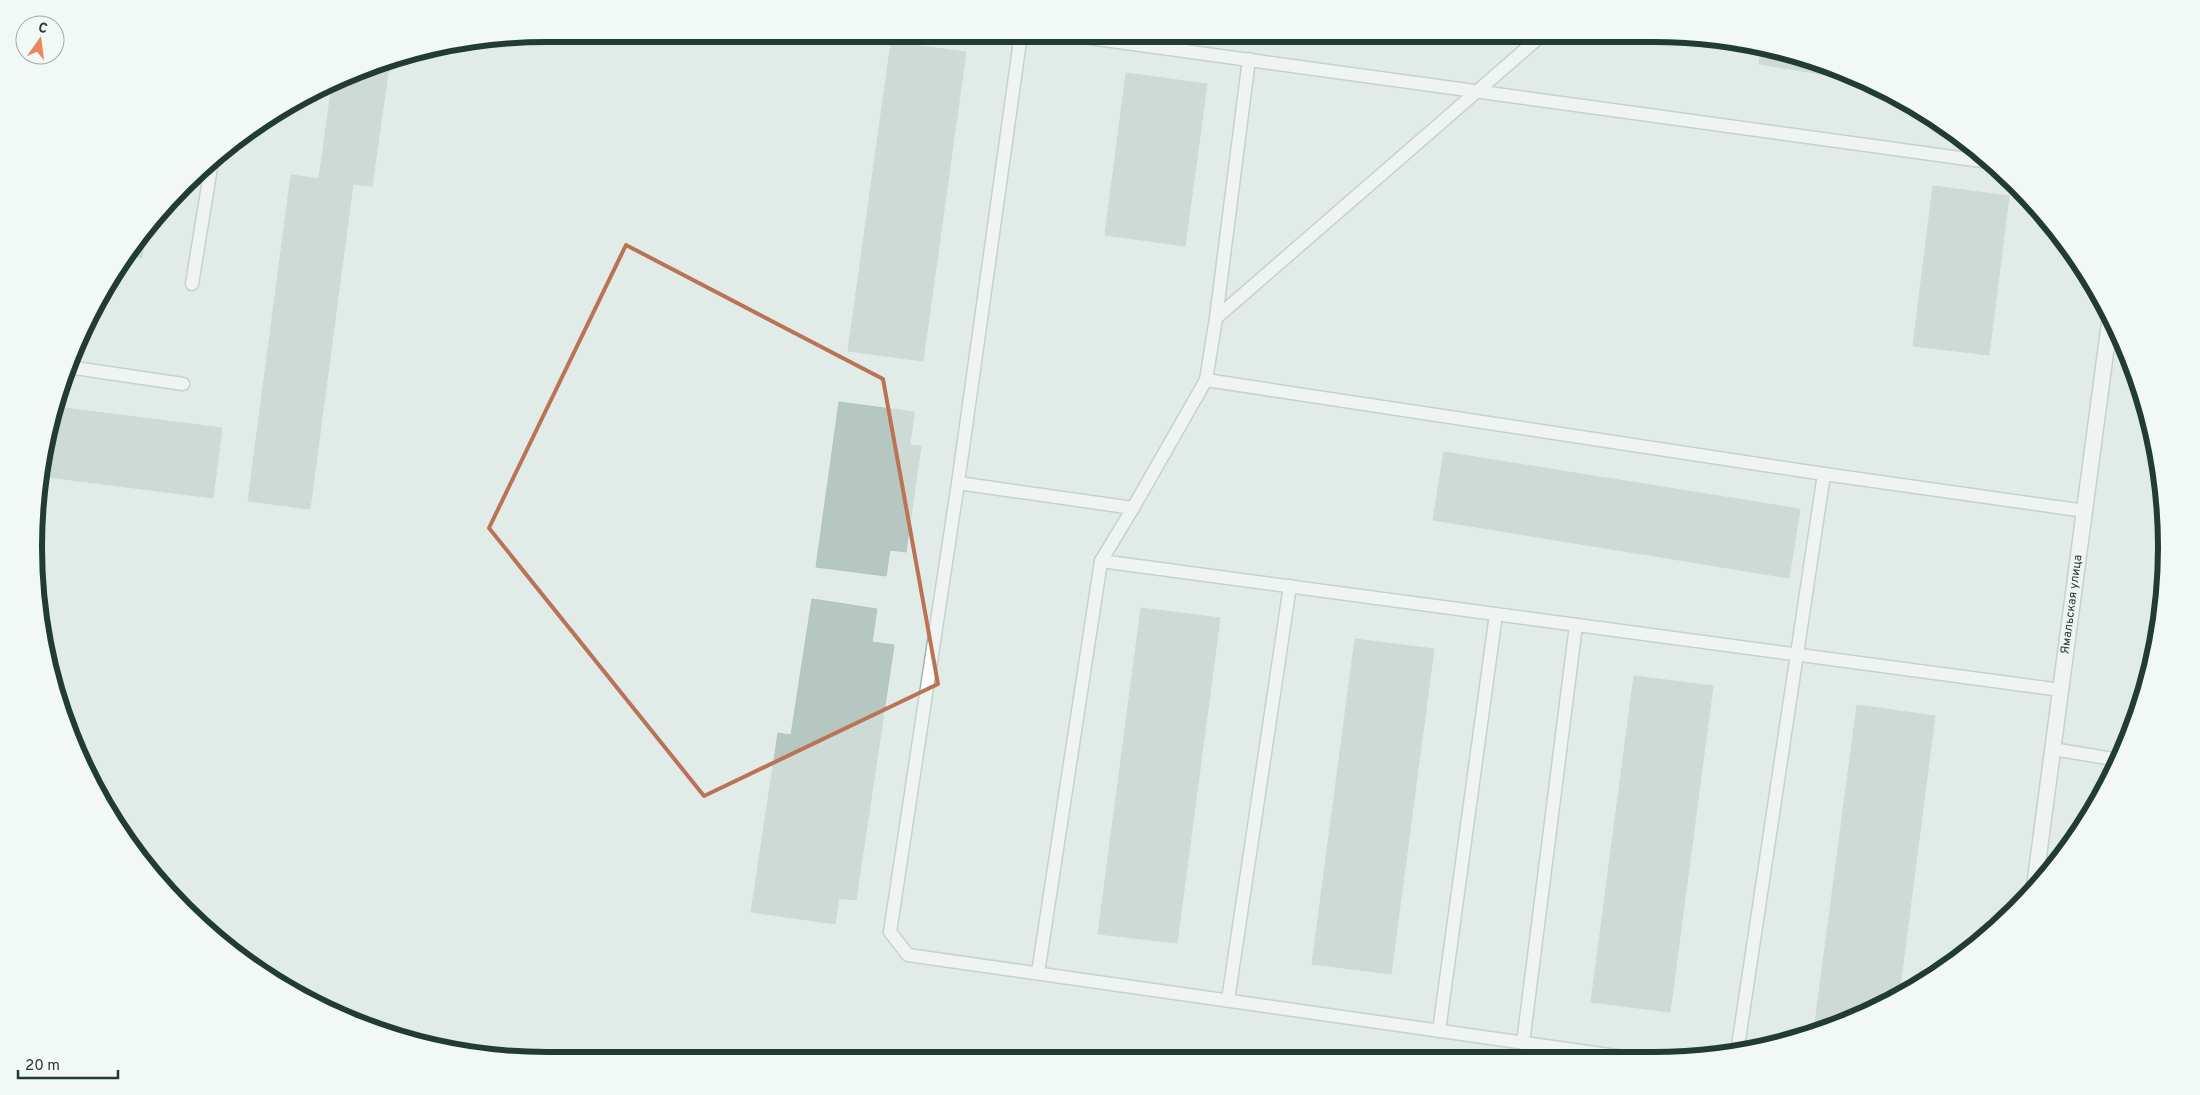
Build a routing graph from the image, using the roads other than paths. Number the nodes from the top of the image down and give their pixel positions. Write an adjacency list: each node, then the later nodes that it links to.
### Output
1 (1020, 42): 15 (lane)
2 (1121, 42): 4 (lane)
3 (1534, 42): 5 (lane)
4 (1249, 59): 5 (lane); 9 (lane)
5 (1478, 91): 6 (lane); 9 (lane)
6 (1976, 160)
7 (210, 172): 8 (lane)
8 (192, 284)
9 (1216, 318): 12 (lane)
10 (2108, 331): 17 (street, Ямальская улица)
11 (76, 368): 13 (lane)
12 (1206, 380): 14 (lane); 16 (lane)
13 (183, 384)
14 (1824, 474): 17 (lane); 22 (lane)
15 (958, 483): 16 (lane); 27 (lane)
16 (1133, 508): 18 (lane)
17 (2084, 511): 23 (street, Ямальская улица)
18 (1100, 561): 19 (lane); 27 (lane)
19 (1290, 586): 20 (lane); 28 (lane)
20 (1496, 614): 21 (lane); 29 (lane)
21 (1576, 625): 22 (lane); 30 (lane)
22 (1796, 654): 23 (lane); 31 (lane)
23 (2061, 690): 24 (street, Ямальская улица)
24 (2053, 749): 25 (lane); 26 (street, Ямальская улица)
25 (2111, 759)
26 (2036, 875)
27 (1038, 973): 28 (lane)
28 (1228, 1000): 29 (lane)
29 (1439, 1031): 30 (lane)
30 (1523, 1043): 32 (lane)
31 (1738, 1045)
32 (1587, 1052)

